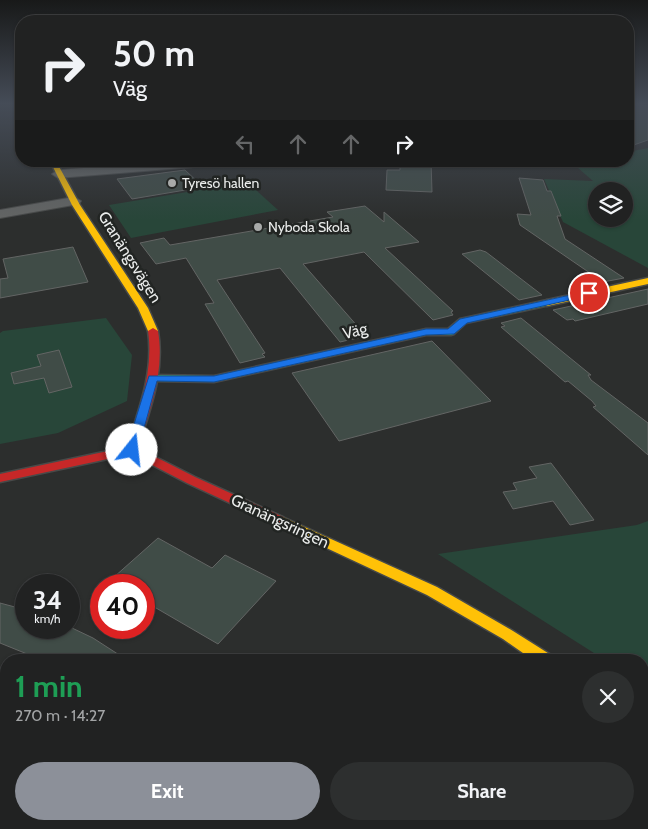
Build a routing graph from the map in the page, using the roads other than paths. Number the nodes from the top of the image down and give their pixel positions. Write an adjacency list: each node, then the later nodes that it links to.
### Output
1 (55, 167): 3 (street, Granängsvägen)
2 (145, 167): 3 (street)
3 (58, 174): 4 (street, Granängsvägen)
4 (74, 201): 5 (street); 7 (street, Granängsvägen)
5 (0, 214)
6 (648, 280): 7 (street, Väg)
7 (153, 378): 8 (street, Granängsvägen)
8 (132, 450): 9 (street); 10 (street, Granängsringen)
9 (0, 478)
10 (536, 654)

